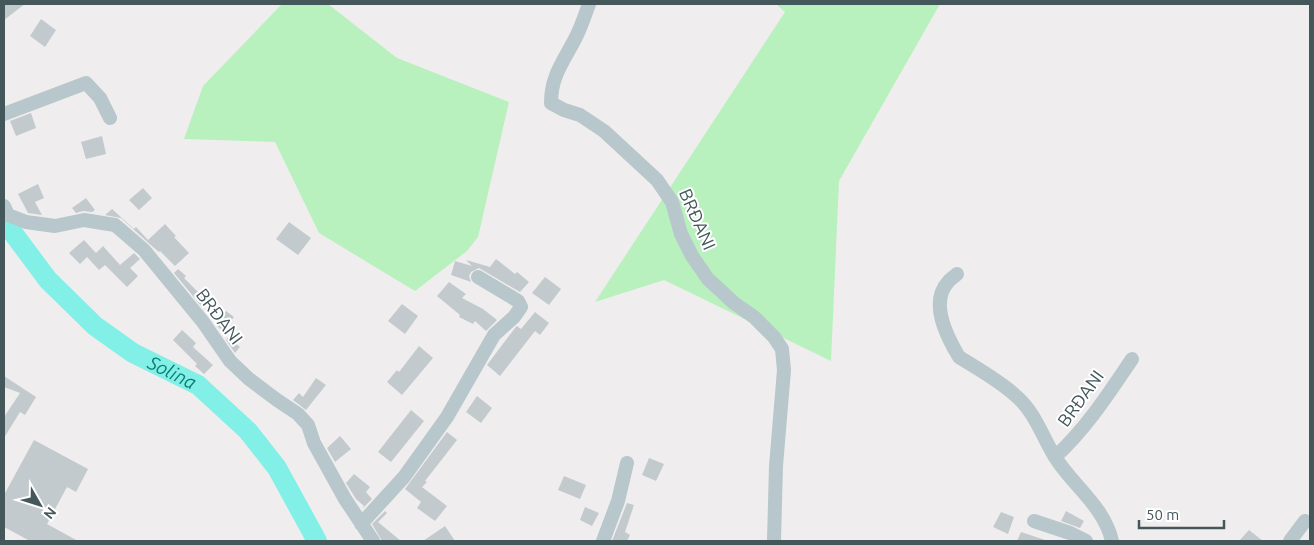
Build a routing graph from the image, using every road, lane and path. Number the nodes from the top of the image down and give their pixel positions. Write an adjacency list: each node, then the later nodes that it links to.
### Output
1 (589, 4): 15 (street, BRĐANI)
2 (4, 114): 3 (street)
3 (110, 118)
4 (4, 206): 12 (street, BRĐANI)
5 (958, 274): 8 (street, BRĐANI)
6 (478, 277): 12 (street)
7 (1132, 359): 8 (street, BRĐANI)
8 (1055, 457): 17 (street, BRĐANI)
9 (627, 463): 14 (street)
10 (1034, 521): 16 (street)
11 (1305, 521): 18 (street)
12 (361, 524): 13 (street, BRĐANI)
13 (370, 540)
14 (603, 541)
15 (774, 541)
16 (1086, 541)
17 (1112, 541)
18 (1290, 541)

